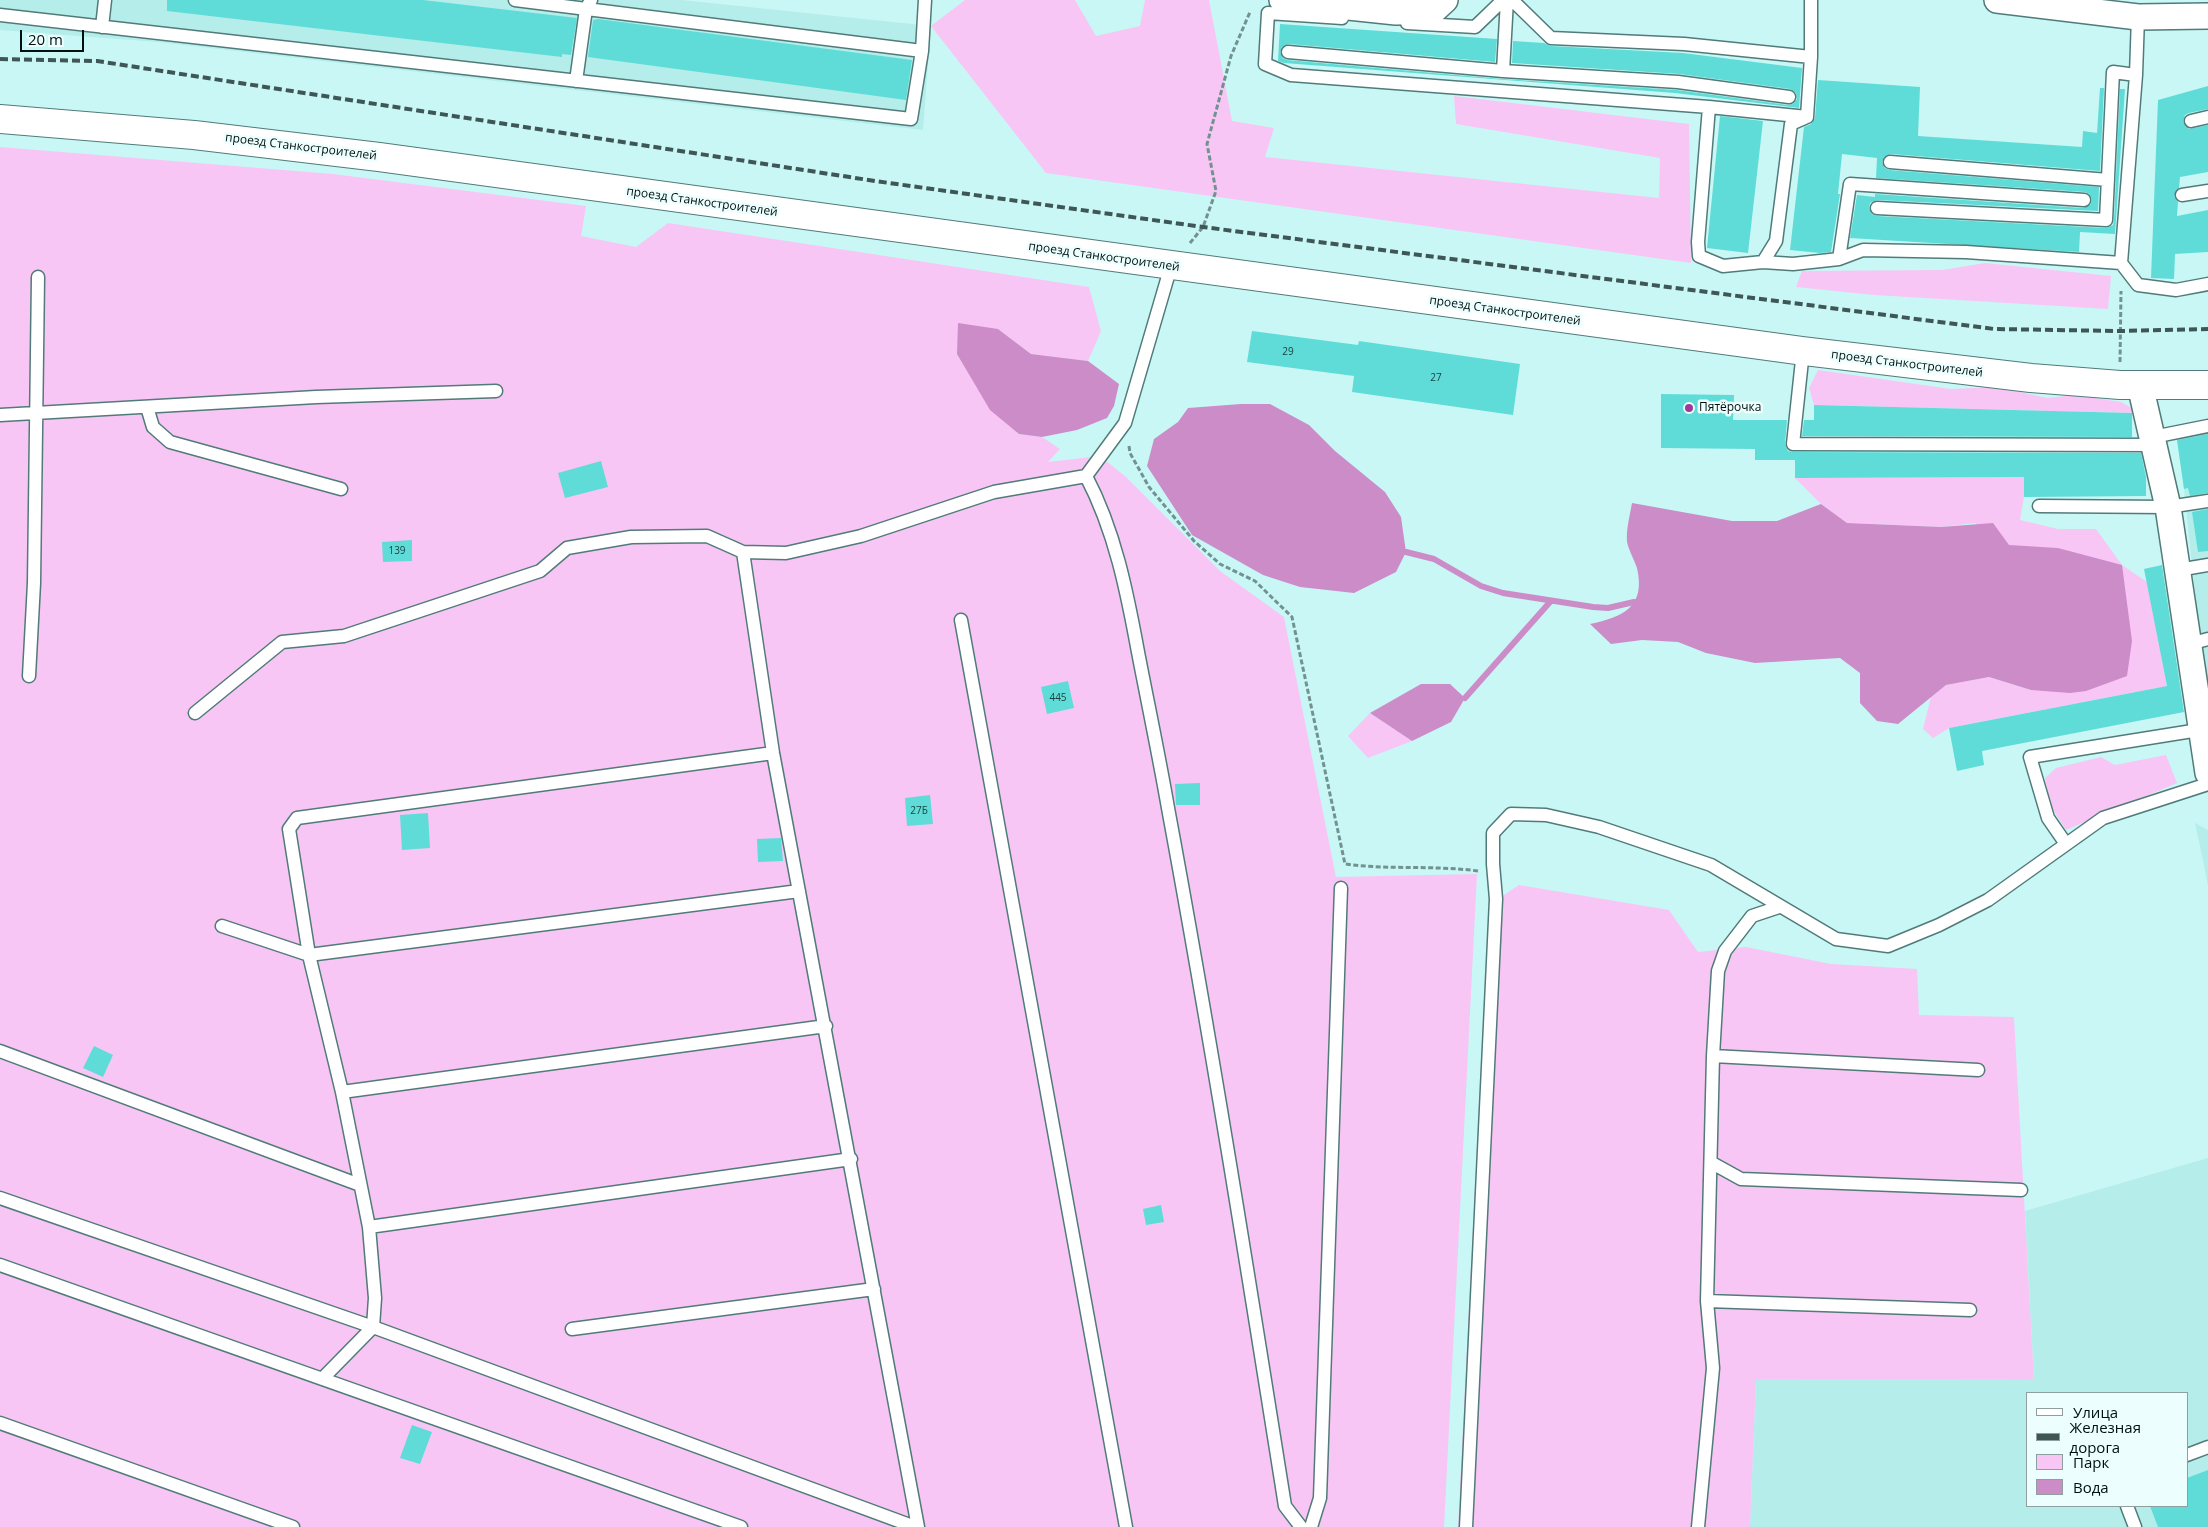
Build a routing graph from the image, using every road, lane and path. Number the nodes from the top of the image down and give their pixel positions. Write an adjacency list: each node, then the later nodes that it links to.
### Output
1 (105, 0): 16 (lane)
2 (515, 0): 11 (lane)
3 (925, 0): 17 (lane)
4 (1282, 0): 5 (street)
5 (1445, 0)
6 (1504, 0): 24 (lane)
7 (1507, 0): 20 (lane)
8 (1512, 0): 19 (lane)
9 (1811, 0): 19 (lane)
10 (1997, 0): 13 (street)
11 (589, 5): 17 (lane); 22 (lane)
12 (1252, 8): 38 (path)
13 (2142, 9): 15 (street); 21 (lane)
14 (0, 15): 16 (lane)
15 (2208, 16)
16 (102, 27): 22 (lane)
17 (922, 51): 22 (lane)
18 (1288, 52): 20 (lane)
19 (1810, 57): 25 (lane)
20 (1502, 71): 23 (lane)
21 (2136, 74): 30 (lane); 37 (lane)
22 (576, 81)
23 (1789, 97)
24 (1709, 107): 25 (lane); 36 (lane)
25 (1807, 117): 36 (lane)
26 (2208, 117): 28 (lane)
27 (0, 119): 38 (main road, проезд Станкостроителей)
28 (2191, 121)
29 (1890, 162): 30 (lane)
30 (2108, 180): 34 (lane)
31 (2208, 191): 32 (lane)
32 (2182, 196)
33 (2084, 200): 35 (lane)
34 (1877, 208)
35 (1839, 259): 36 (lane); 37 (lane)
36 (1763, 262)
37 (2121, 263): 40 (lane); 42 (path)
38 (1171, 266): 41 (main road, проезд Станкостроителей); 48 (lane)
39 (38, 277): 46 (lane)
40 (2208, 284)
41 (1803, 351): 42 (main road, проезд Станкостроителей); 50 (lane)
42 (2130, 378): 43 (main road, проезд Станкостроителей); 50 (street)
43 (2208, 385)
44 (496, 391): 45 (lane)
45 (146, 407): 46 (lane); 52 (lane)
46 (36, 414): 47 (lane); 61 (lane)
47 (0, 415)
48 (1125, 423): 51 (lane); 68 (path)
49 (2208, 426): 50 (lane)
50 (2154, 441): 55 (street)
51 (1086, 476): 56 (lane); 100 (lane)
52 (341, 489)
53 (2208, 501): 55 (lane)
54 (2039, 506): 55 (lane)
55 (2168, 507): 58 (street)
56 (743, 552): 62 (lane); 64 (lane)
57 (2208, 566): 58 (lane)
58 (2178, 570): 60 (street)
59 (961, 620): 99 (lane)
60 (2199, 641): 63 (street)
61 (30, 676)
62 (195, 713)
63 (2206, 732): 65 (street); 67 (lane)
64 (773, 753): 70 (lane); 73 (lane)
65 (2208, 772)
66 (2208, 784): 67 (lane)
67 (2066, 844): 71 (lane)
68 (1485, 872)
69 (1341, 888): 101 (lane)
70 (799, 891): 73 (lane); 74 (lane)
71 (1779, 906): 76 (lane); 102 (lane)
72 (222, 926): 73 (lane)
73 (309, 955): 78 (lane)
74 (826, 1026): 78 (lane); 79 (lane)
75 (0, 1051): 81 (lane)
76 (1713, 1056): 77 (lane); 80 (lane)
77 (1978, 1070)
78 (342, 1092): 81 (lane)
79 (851, 1159): 84 (lane); 86 (lane)
80 (1712, 1163): 82 (lane); 87 (lane)
81 (360, 1185): 84 (lane)
82 (2021, 1190)
83 (0, 1198): 89 (lane)
84 (369, 1227): 89 (lane)
85 (0, 1265): 91 (lane)
86 (874, 1290): 90 (lane); 98 (lane)
87 (1707, 1302): 88 (lane); 103 (lane)
88 (1970, 1310)
89 (373, 1327): 91 (lane); 98 (lane)
90 (572, 1329)
91 (322, 1379): 97 (lane)
92 (0, 1423): 96 (lane)
93 (2208, 1447): 94 (lane)
94 (2188, 1455)
95 (2127, 1507): 104 (lane)
96 (293, 1527)
97 (742, 1527)
98 (916, 1527)
99 (1126, 1527)
100 (1300, 1527)
101 (1311, 1527)
102 (1466, 1527)
103 (1698, 1527)
104 (2135, 1527)

